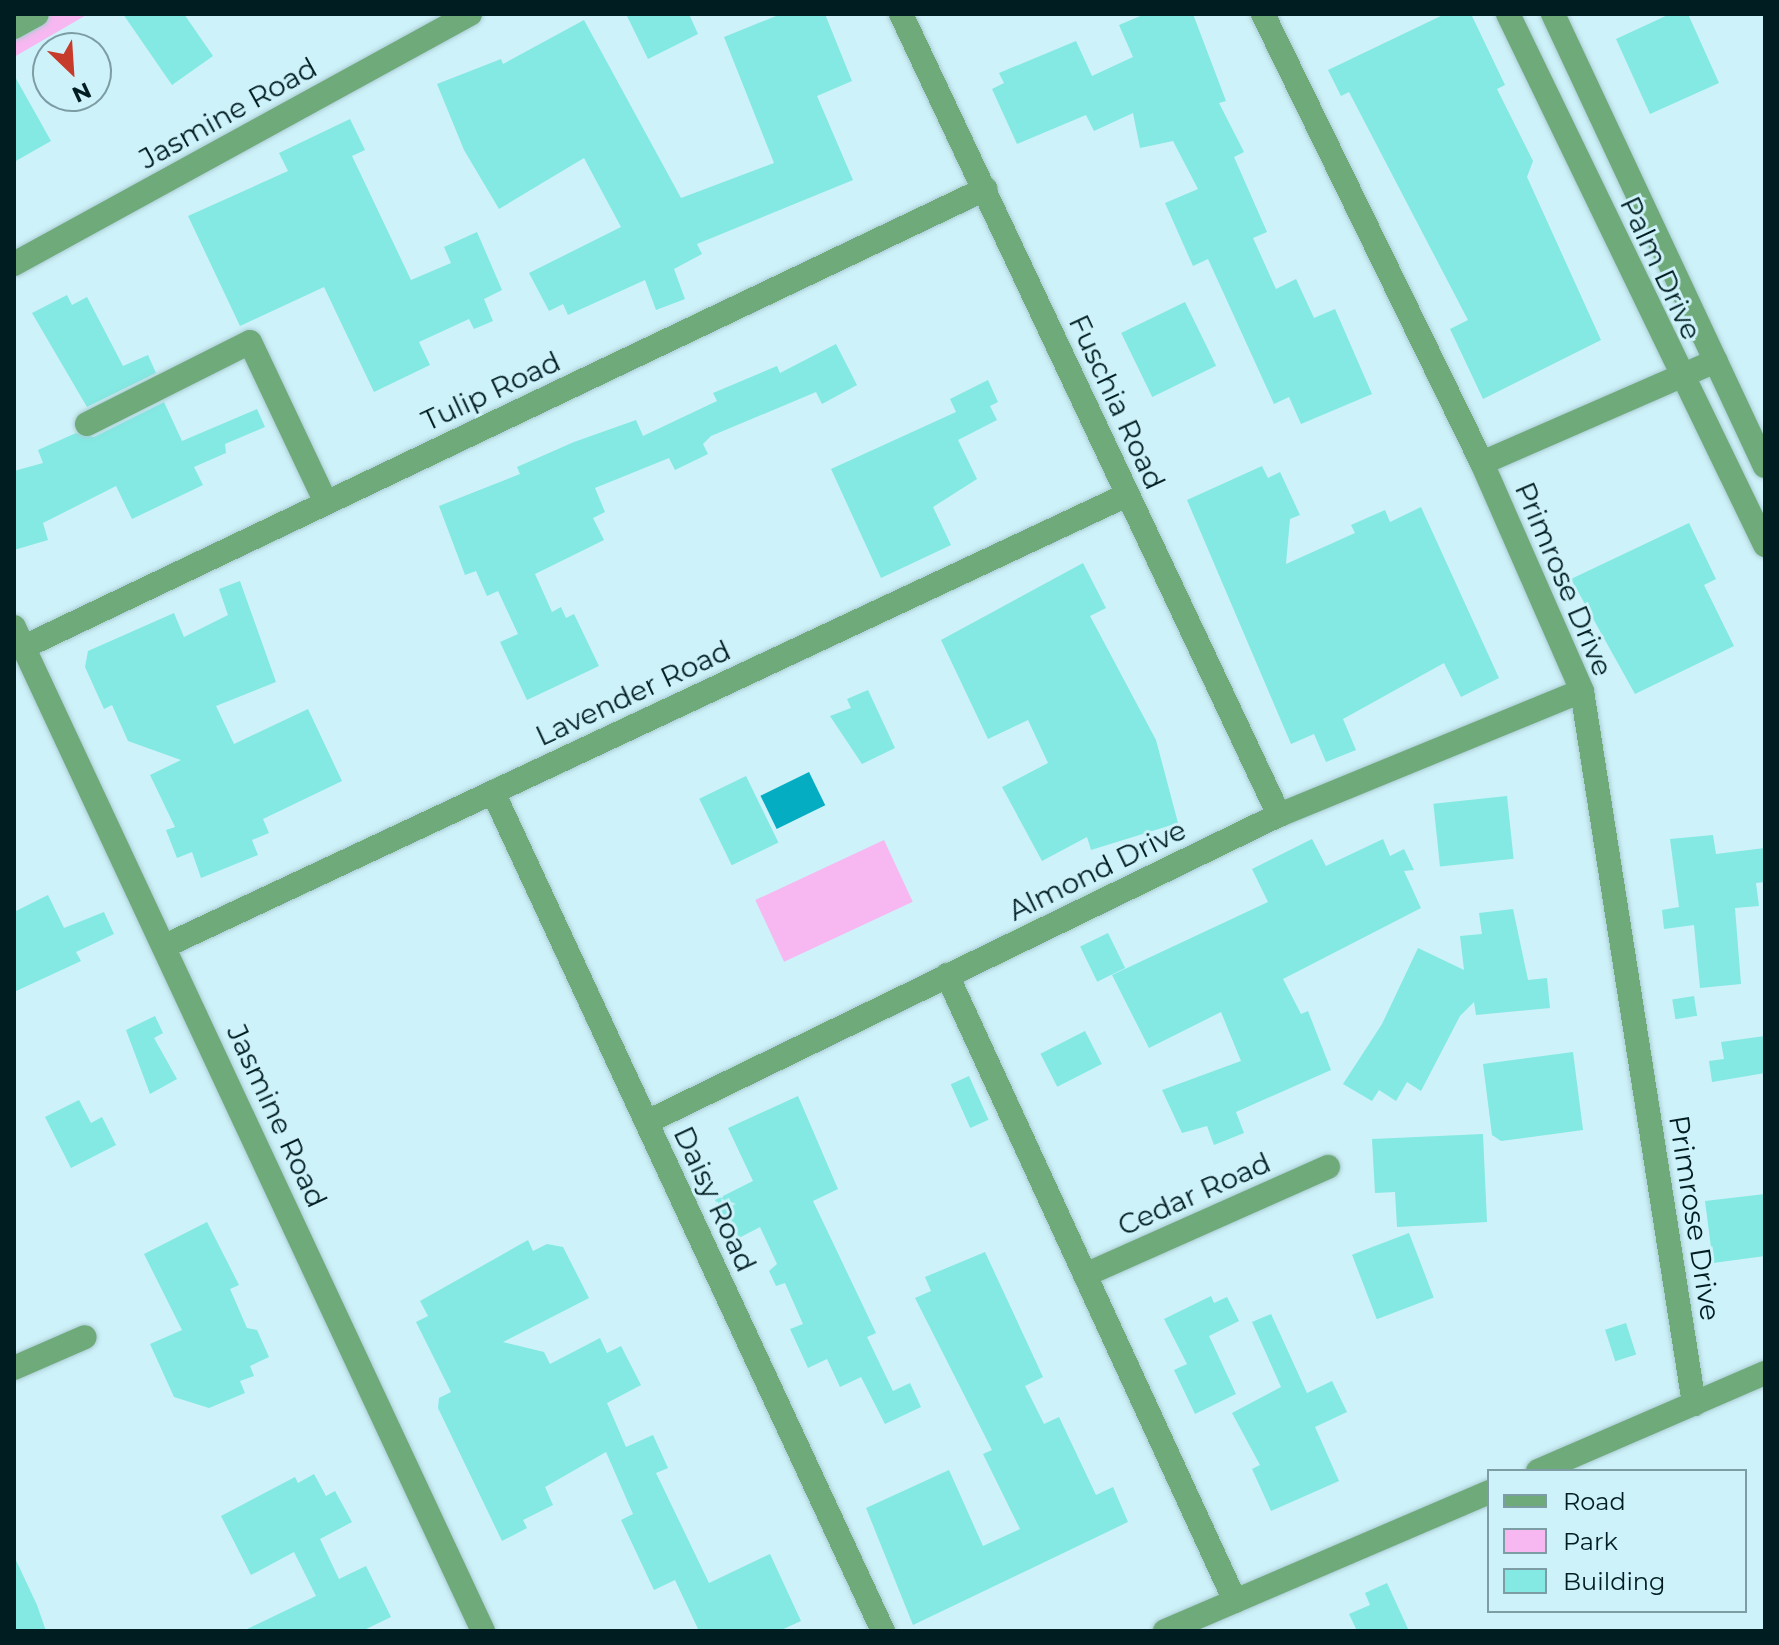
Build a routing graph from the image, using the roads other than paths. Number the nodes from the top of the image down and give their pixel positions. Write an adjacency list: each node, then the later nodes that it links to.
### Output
1 (37, 14): 7 (street)
2 (470, 14): 9 (street, Jasmine Road)
3 (901, 14): 8 (street, Fuschia Road)
4 (1263, 14): 13 (street, Primrose Drive)
5 (1508, 14): 11 (street, Palm Drive)
6 (1553, 14): 10 (street, Palm Drive)
7 (14, 27)
8 (985, 189): 15 (street, Fuschia Road); 16 (street, Tulip Road)
9 (14, 264)
10 (1716, 361): 11 (street); 14 (street, Palm Drive)
11 (1680, 377): 13 (street); 17 (street, Palm Drive)
12 (87, 424): 16 (street)
13 (1482, 463): 19 (street, Primrose Drive)
14 (1765, 466)
15 (1127, 495): 20 (street, Lavender Road); 21 (street, Fuschia Road)
16 (326, 503): 18 (street, Tulip Road)
17 (1765, 545)
18 (19, 637): 22 (street, Jasmine Road)
19 (1582, 691): 21 (street, Almond Drive); 30 (street, Primrose Drive)
20 (493, 792): 22 (street, Lavender Road); 24 (street, Daisy Road)
21 (1279, 815): 23 (street, Almond Drive)
22 (165, 946): 34 (street, Jasmine Road)
23 (947, 975): 24 (street, Almond Drive); 26 (street)
24 (647, 1122): 35 (street, Daisy Road)
25 (1328, 1167): 26 (street, Cedar Road)
26 (1085, 1275): 33 (street)
27 (85, 1337): 28 (street)
28 (14, 1368)
29 (1765, 1373): 30 (street)
30 (1694, 1404): 31 (street)
31 (1543, 1469)
32 (1487, 1493): 33 (street)
33 (1235, 1601): 36 (street)
34 (483, 1631)
35 (883, 1631)
36 (1165, 1631)

